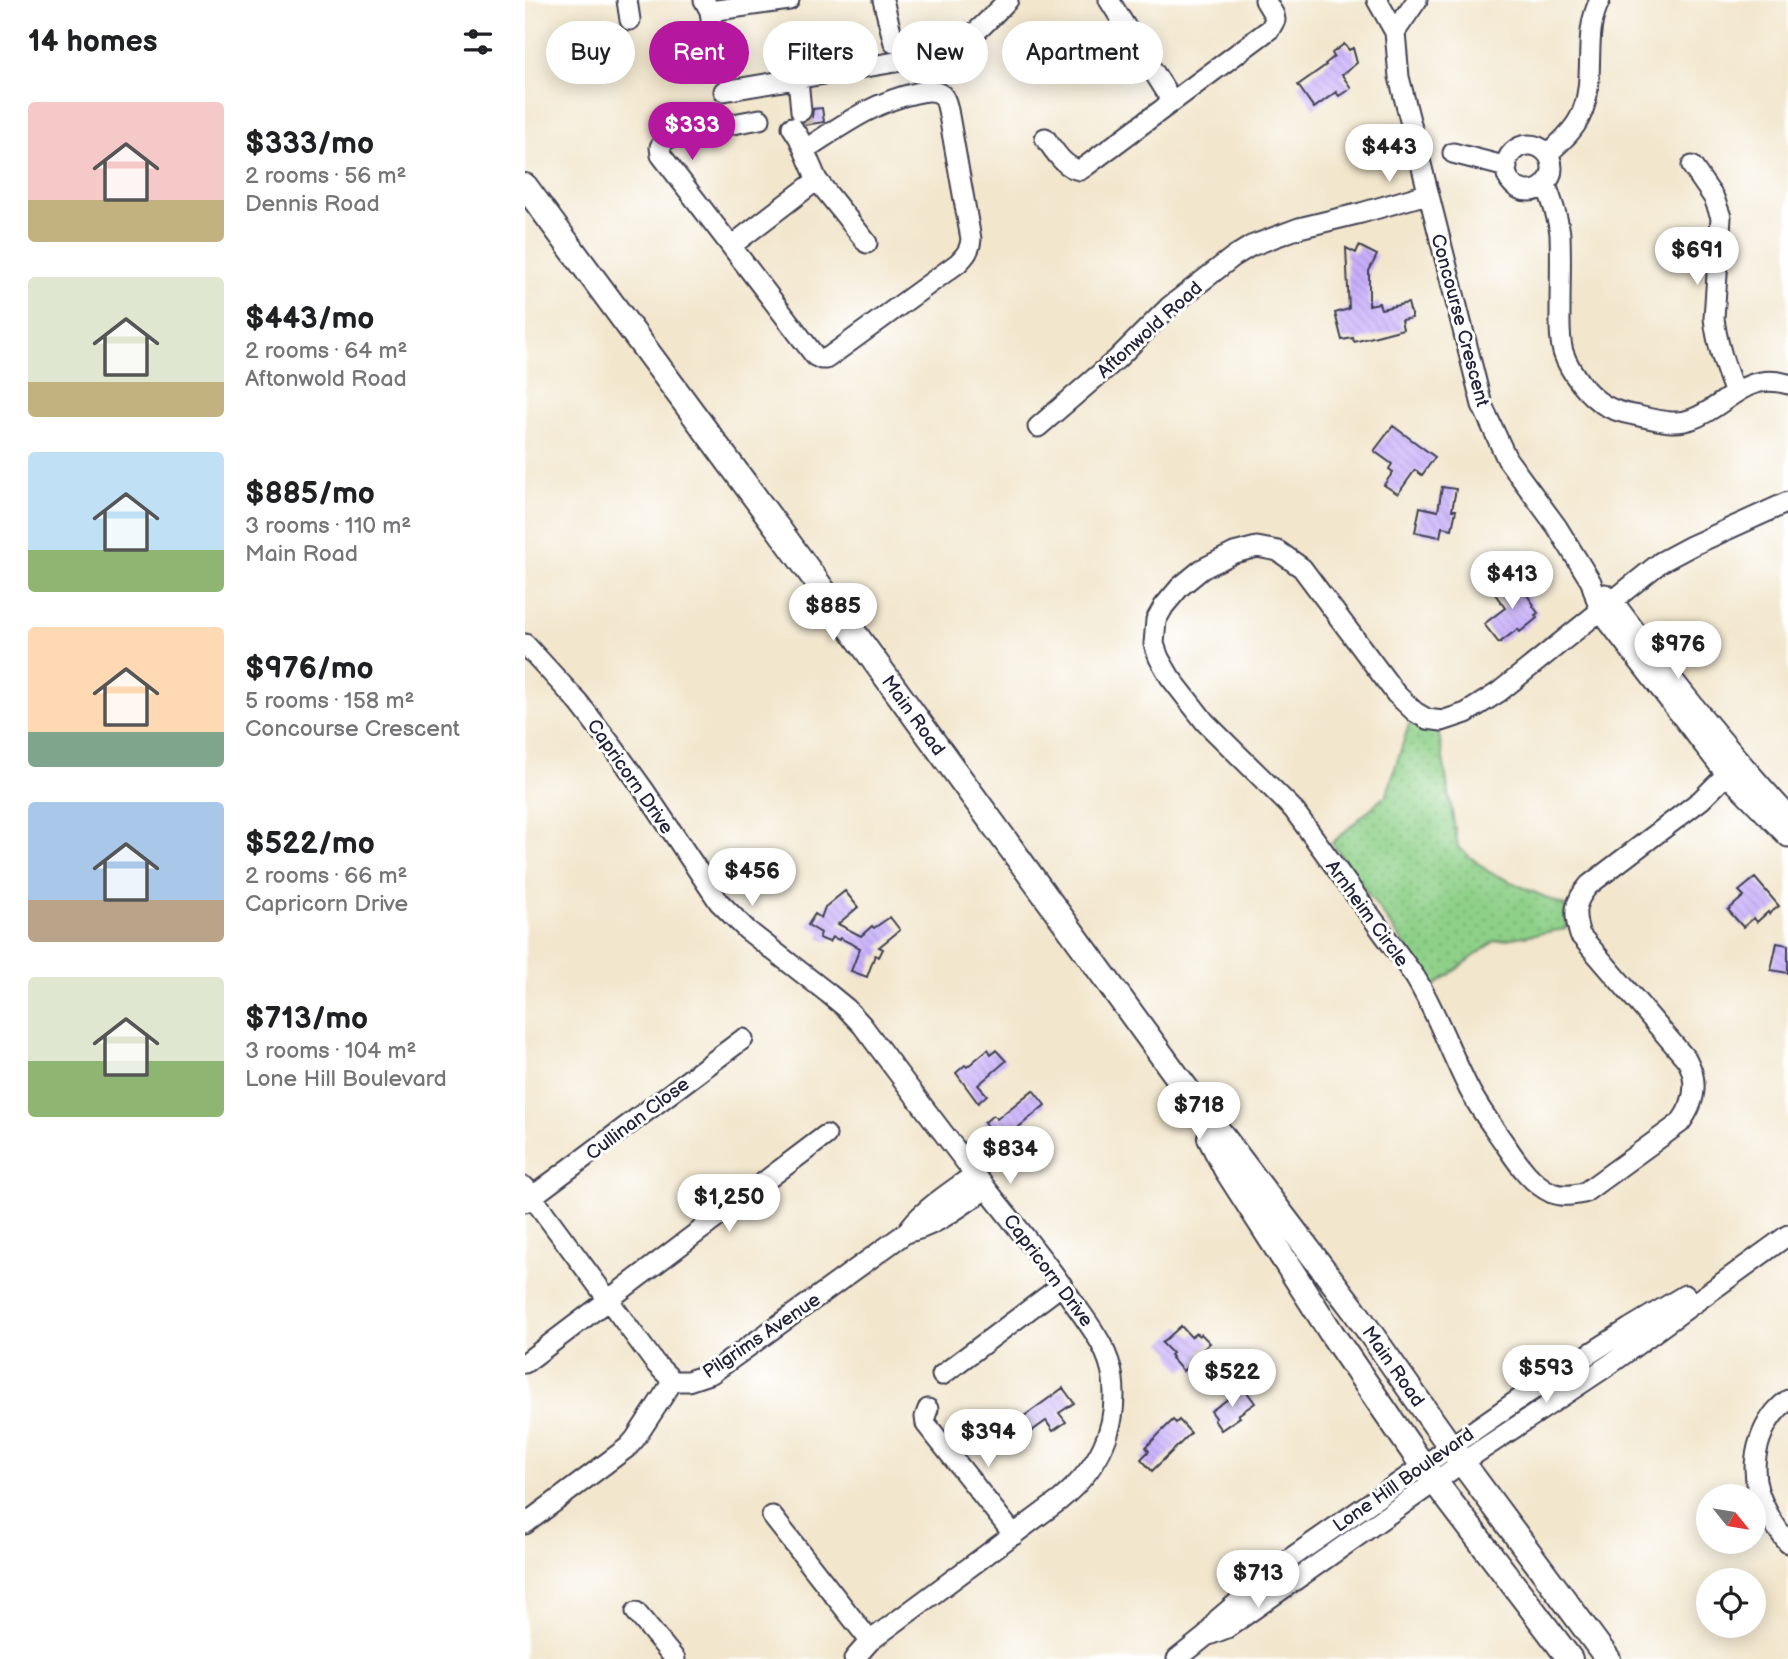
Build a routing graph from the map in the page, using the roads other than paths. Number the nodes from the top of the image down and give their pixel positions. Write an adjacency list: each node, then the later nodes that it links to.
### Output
1 (789, 0): 9 (street)
2 (883, 0): 12 (street)
3 (1008, 0): 13 (street)
4 (1109, 0): 17 (street)
5 (1265, 0): 17 (street)
6 (1377, 0): 11 (street)
7 (1417, 0): 11 (street)
8 (1599, 0): 22 (street)
9 (760, 2): 10 (street)
10 (707, 6)
11 (1395, 32): 28 (street, Concourse Crescent)
12 (892, 35)
13 (878, 65)
14 (767, 84): 16 (street)
15 (792, 84): 19 (street)
16 (724, 91)
17 (1172, 101): 20 (street)
18 (760, 119): 30 (street)
19 (798, 127): 25 (street); 30 (street)
20 (1045, 138)
21 (1453, 153): 24 (street)
22 (1548, 154): 24 (street); 26 (street)
23 (1692, 166): 32 (street)
24 (1507, 167): 26 (street)
25 (817, 180): 29 (street); 30 (street)
26 (1546, 184): 32 (street)
27 (525, 186): 41 (main road, Main Road)
28 (1427, 194): 33 (street, Aftonwold Road); 35 (street, Concourse Crescent)
29 (867, 243)
30 (731, 246)
31 (1788, 384): 32 (street)
32 (1735, 393)
33 (1038, 427)
34 (1788, 502): 35 (street, Arnheim Circle)
35 (1607, 606): 37 (street, Concourse Crescent); 37 (street, Arnheim Circle)
36 (525, 644): 43 (street, Capricorn Drive)
37 (1733, 768): 38 (street, Concourse Crescent); 39 (street, Concourse Crescent)
38 (1788, 815)
39 (1788, 837)
40 (743, 1039): 44 (street, Cullinan Close)
41 (1176, 1075): 54 (main road, Main Road); 55 (main road, Main Road)
42 (826, 1135): 48 (street)
43 (981, 1182): 47 (street, Capricorn Drive); 51 (street, Pilgrims Avenue)
44 (527, 1195): 48 (street)
45 (1788, 1222): 54 (street, Lone Hill Boulevard)
46 (1788, 1235): 54 (street, Lone Hill Boulevard)
47 (1062, 1285): 50 (street); 58 (street, Capricorn Drive)
48 (608, 1301): 49 (street); 51 (street)
49 (525, 1363)
50 (942, 1375)
51 (673, 1381): 57 (street)
52 (1788, 1400): 59 (street)
53 (928, 1409): 58 (street)
54 (1456, 1454): 55 (street, Lone Hill Boulevard); 66 (main road, Main Road)
55 (1429, 1474): 64 (street, Lone Hill Boulevard); 65 (main road, Main Road)
56 (772, 1516): 61 (street)
57 (525, 1524)
58 (1014, 1535): 61 (street, Capricorn Drive)
59 (1788, 1543)
60 (636, 1612): 62 (street)
61 (870, 1641): 63 (street, Capricorn Drive)
62 (675, 1659)
63 (854, 1659)
64 (1177, 1659)
65 (1570, 1659)
66 (1608, 1659)

